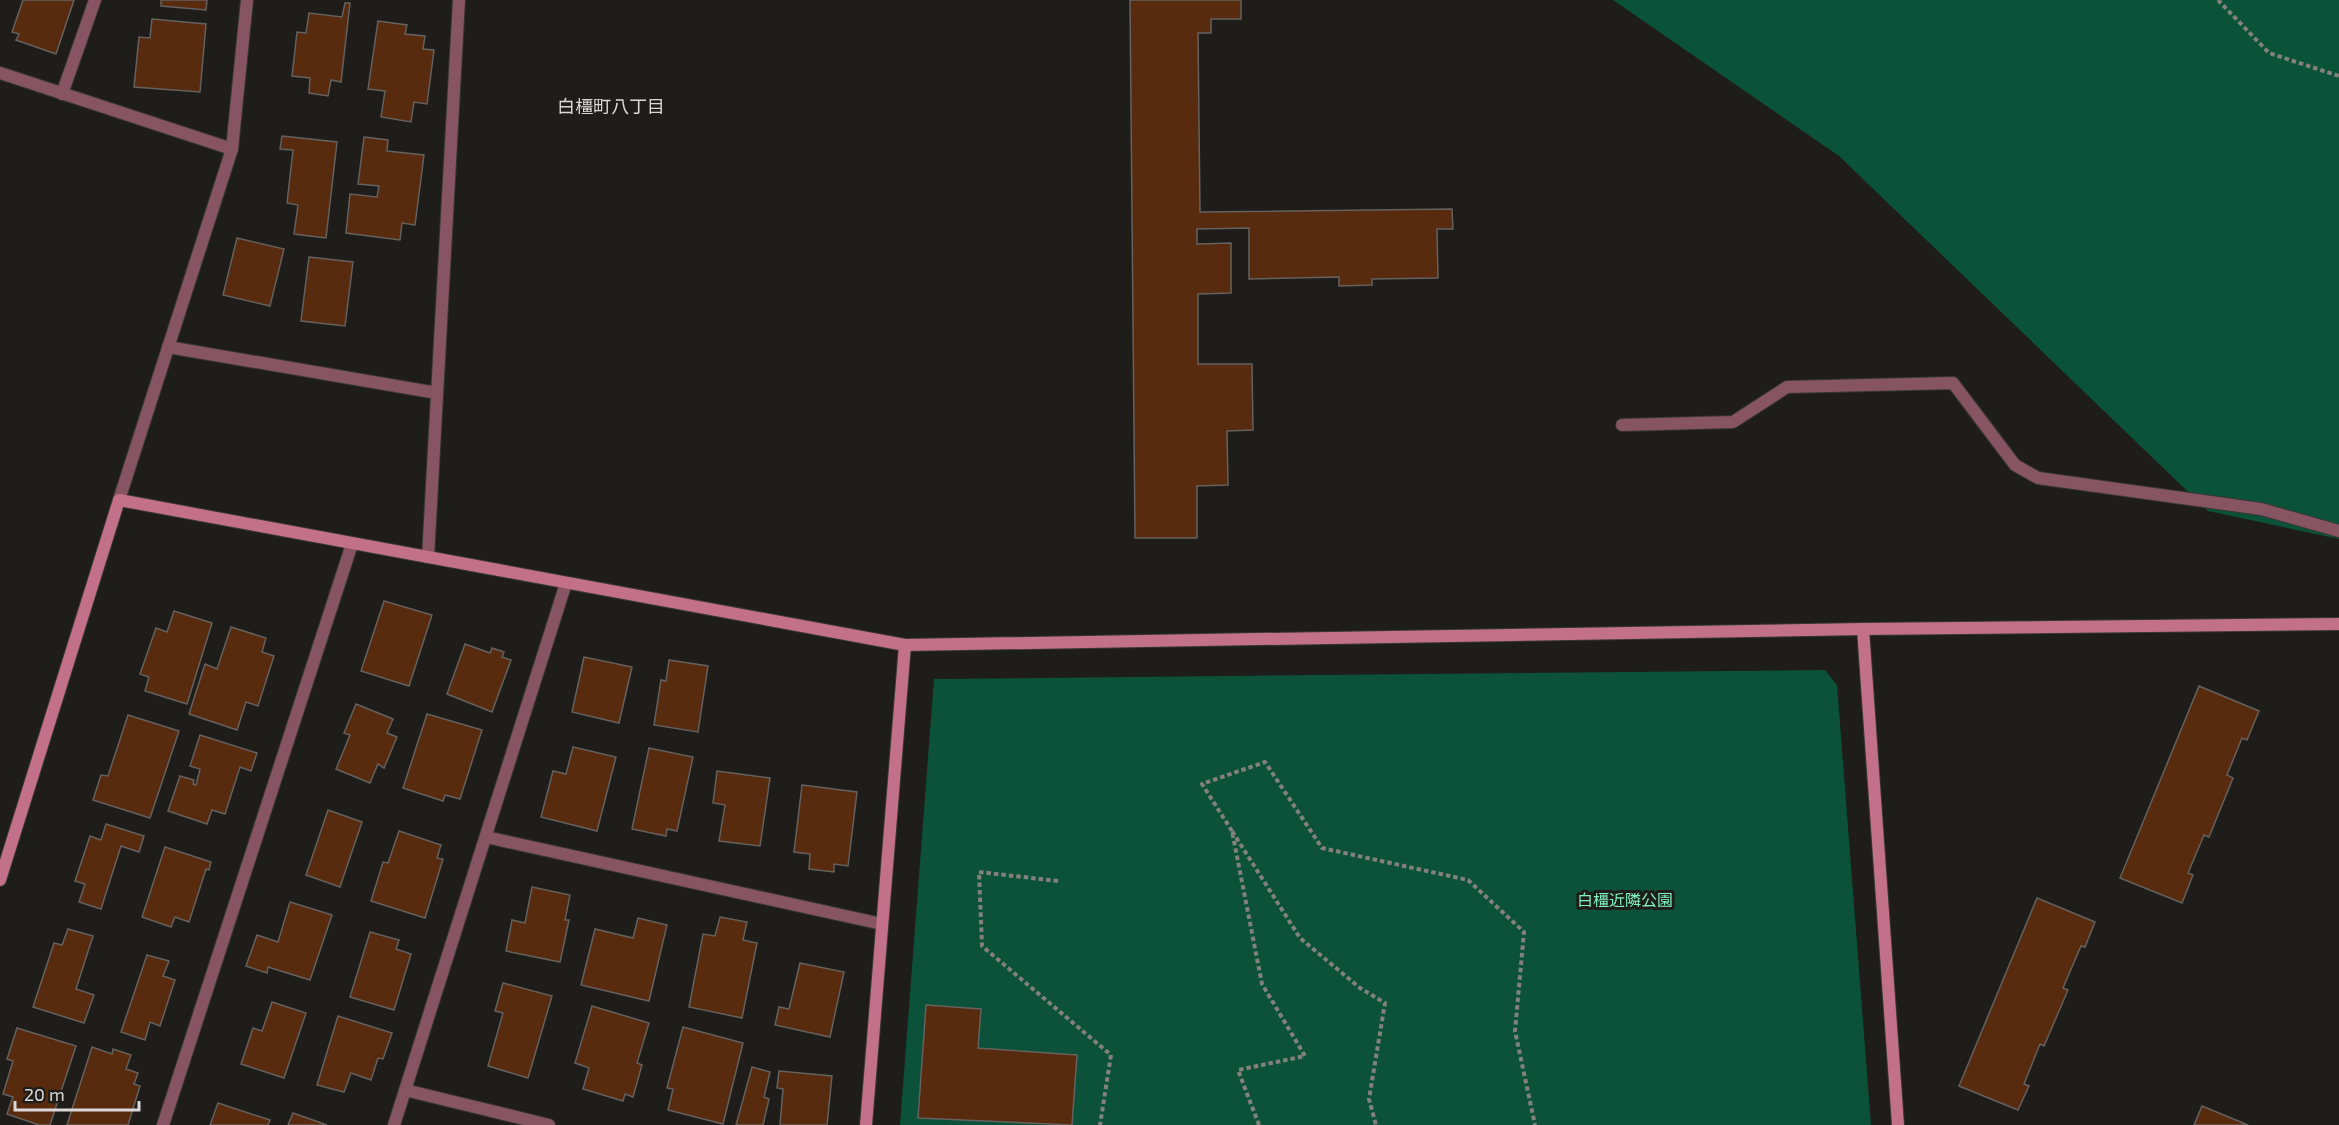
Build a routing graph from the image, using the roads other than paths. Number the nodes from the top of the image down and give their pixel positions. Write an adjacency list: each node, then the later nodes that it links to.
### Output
1 (95, 0): 5 (street)
2 (247, 0): 6 (street)
3 (459, 0): 8 (street)
4 (0, 73): 5 (street)
5 (62, 94): 6 (street)
6 (232, 149): 7 (street)
7 (168, 346): 8 (street); 10 (street)
8 (437, 393): 13 (street)
9 (1622, 425): 11 (street)
10 (119, 500): 12 (street); 19 (street)
11 (2339, 531)
12 (352, 544): 13 (street); 22 (street)
13 (428, 557): 14 (street)
14 (566, 583): 17 (street); 18 (street)
15 (2339, 624): 16 (street)
16 (1863, 629): 17 (street); 26 (street)
17 (905, 645): 20 (street)
18 (486, 837): 20 (street); 21 (street)
19 (0, 880)
20 (882, 924): 25 (street)
21 (405, 1090): 23 (street); 24 (street)
22 (163, 1125)
23 (394, 1125)
24 (549, 1125)
25 (866, 1125)
26 (1898, 1125)

